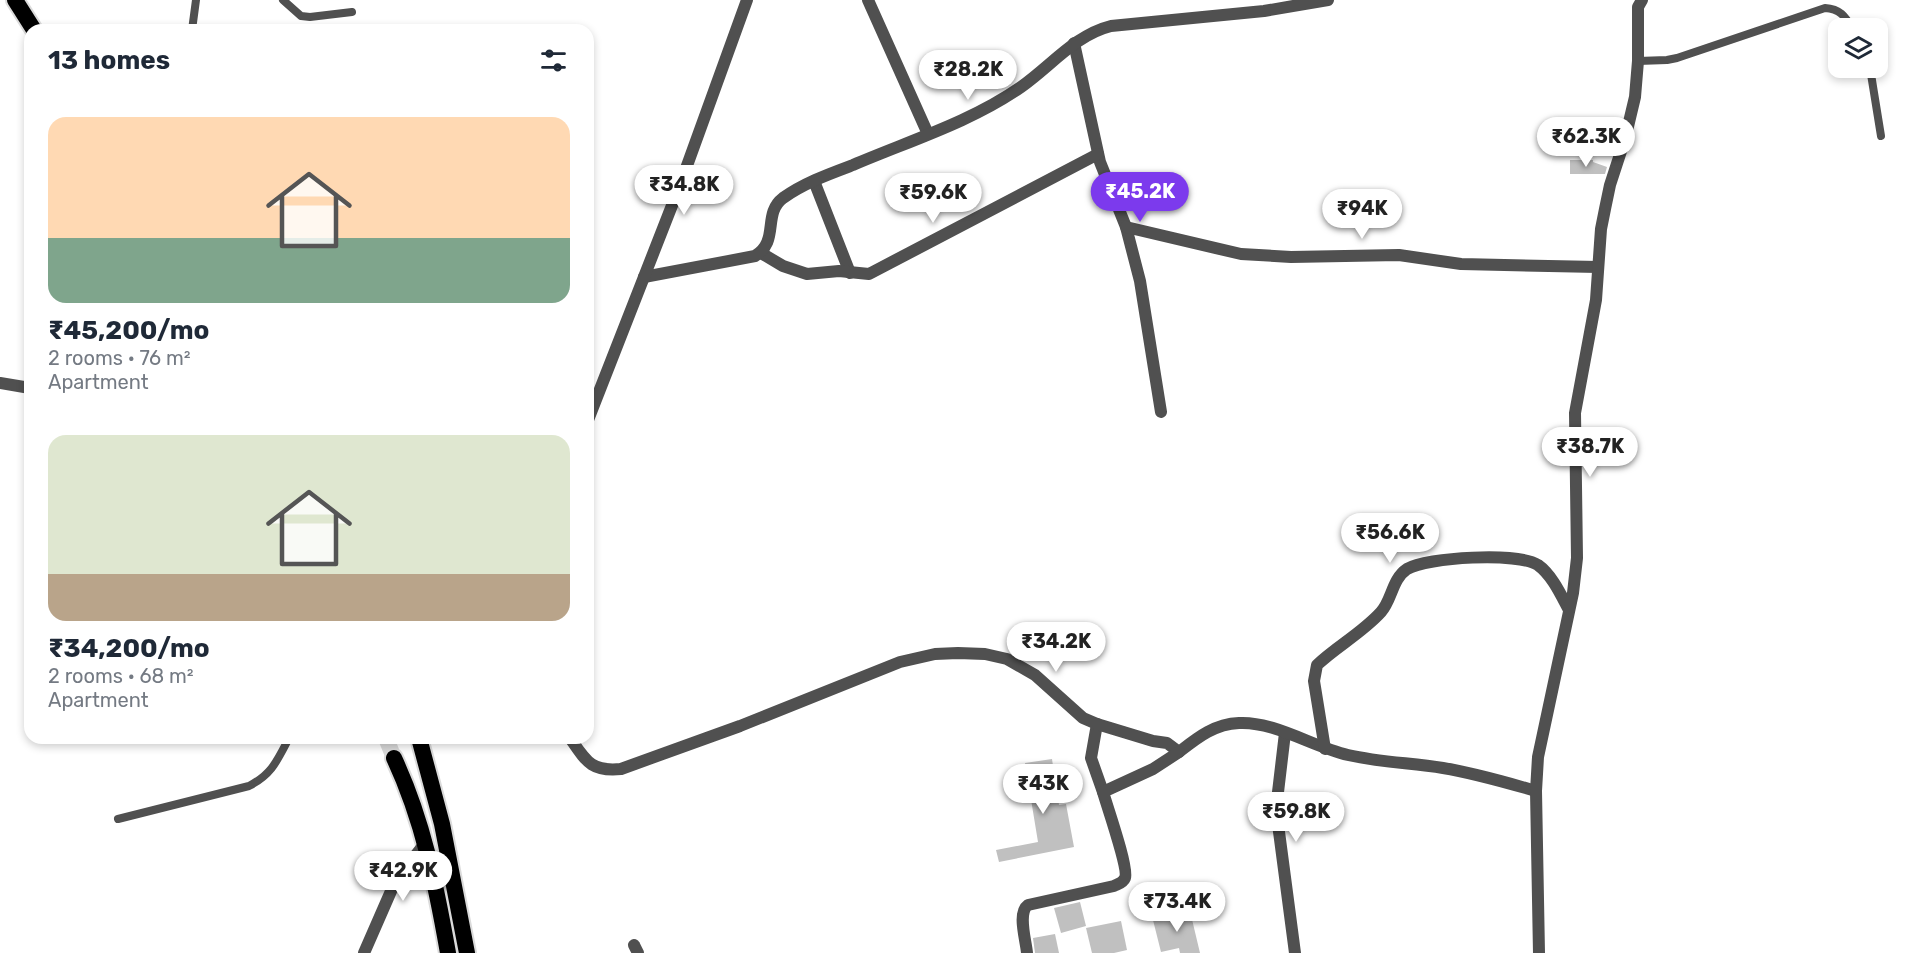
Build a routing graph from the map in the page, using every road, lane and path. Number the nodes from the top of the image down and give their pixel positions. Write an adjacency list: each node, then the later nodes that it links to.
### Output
1 (15, 0): 10 (highway)
2 (196, 0): 11 (lane)
3 (283, 0): 8 (lane)
4 (747, 0): 23 (street)
5 (868, 0): 15 (street)
6 (1328, 0): 12 (street)
7 (1642, 0): 13 (street)
8 (352, 12)
9 (1845, 18): 13 (lane)
10 (30, 24)
11 (193, 24)
12 (1074, 43): 15 (street); 17 (street)
13 (1638, 61): 21 (street)
14 (1872, 78): 16 (lane)
15 (928, 134): 18 (street)
16 (1881, 136)
17 (1098, 154): 19 (street); 22 (street)
18 (814, 181): 20 (street); 22 (street)
19 (1126, 227): 21 (street); 27 (street)
20 (761, 253): 22 (street); 23 (street)
21 (1598, 267): 28 (street)
22 (850, 273)
23 (644, 278): 26 (street)
24 (0, 383): 25 (street)
25 (24, 387)
26 (594, 405)
27 (1161, 412)
28 (1569, 610): 34 (street); 37 (street)
29 (1097, 724): 33 (street); 35 (street); 38 (street)
30 (1285, 733): 34 (street); 35 (street); 45 (street)
31 (286, 744): 39 (lane)
32 (425, 744): 43 (highway)
33 (575, 744)
34 (1325, 749): 37 (street)
35 (1179, 752): 38 (street)
36 (394, 758): 40 (highway)
37 (1536, 791): 46 (street)
38 (1103, 792): 44 (street)
39 (118, 819)
40 (426, 842): 41 (street); 42 (highway)
41 (364, 953)
42 (448, 953)
43 (467, 953)
44 (1027, 953)
45 (1295, 953)
46 (1539, 953)

